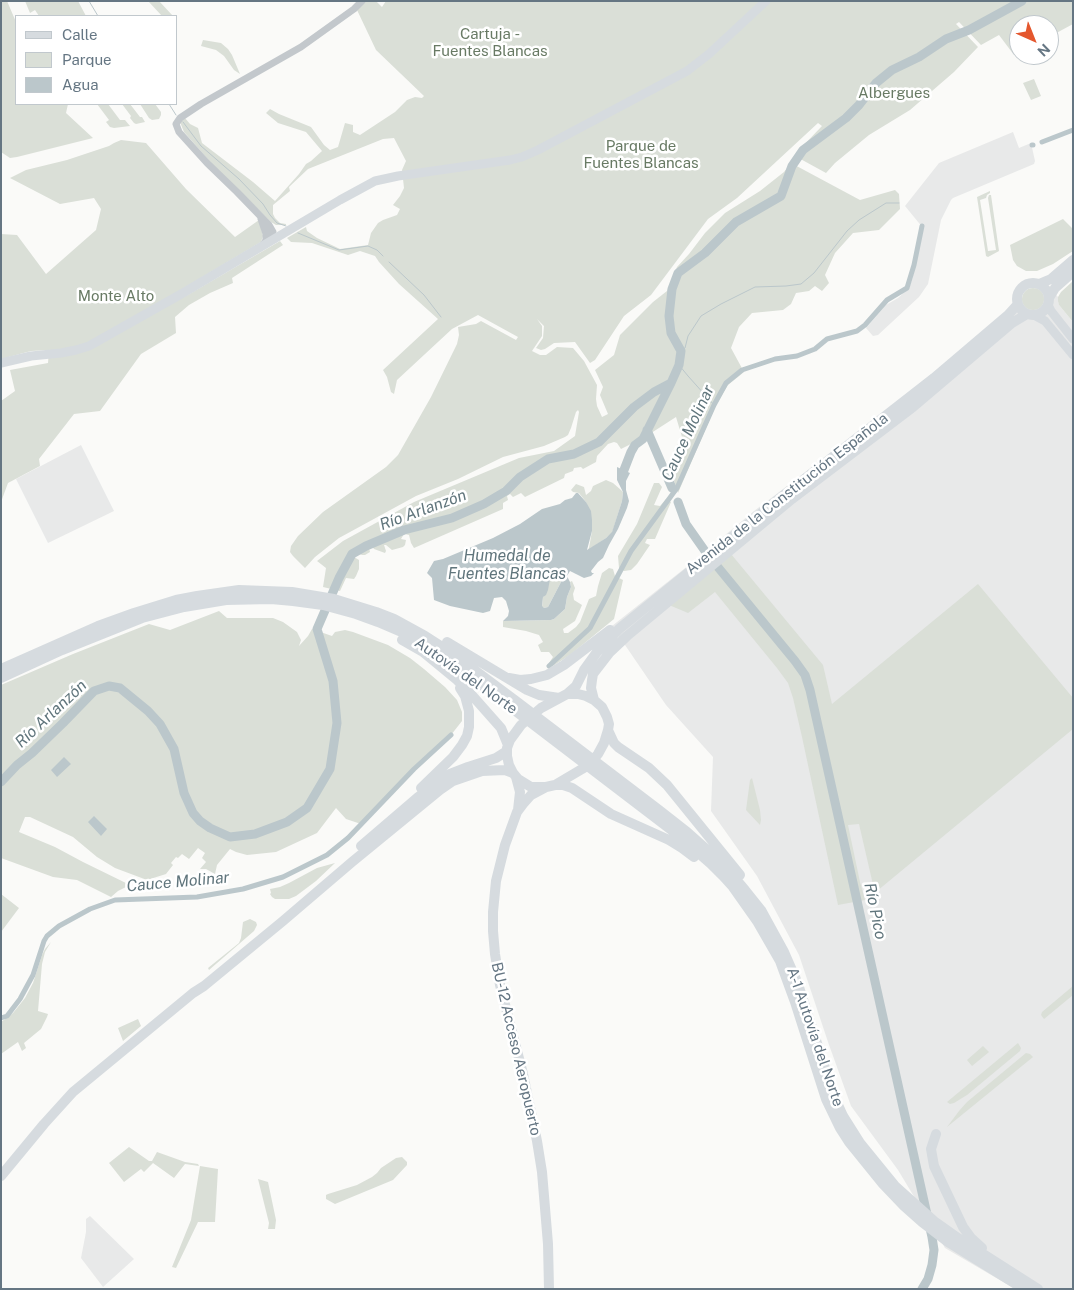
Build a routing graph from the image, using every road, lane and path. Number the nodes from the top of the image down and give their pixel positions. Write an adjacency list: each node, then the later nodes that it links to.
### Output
1 (362, 1): 3 (street)
2 (766, 1): 5 (main road)
3 (260, 216): 4 (street); 6 (street)
4 (269, 225): 5 (street); 6 (street)
5 (292, 228): 6 (main road)
6 (269, 240): 15 (main road)
7 (1073, 260): 9 (highway)
8 (1073, 272): 10 (highway)
9 (1039, 284): 10 (highway); 11 (highway)
10 (1049, 302): 12 (highway); 13 (main road)
11 (1018, 304): 12 (highway); 16 (highway, Avenida de la Constitución Española)
12 (1031, 315): 14 (main road); 16 (highway, Avenida de la Constitución Española)
13 (1073, 338)
14 (1073, 354)
15 (1, 363)
16 (712, 559): 17 (highway, Avenida de la Constitución Española); 25 (highway, Avenida de la Constitución Española)
17 (679, 580): 22 (highway); 24 (highway, Avenida de la Constitución Española)
18 (293, 597): 19 (highway); 19 (highway); 20 (highway); 23 (highway)
19 (357, 611): 21 (highway); 22 (highway); 28 (highway, Autovía del Norte)
20 (1, 669)
21 (448, 673): 27 (highway); 32 (highway)
22 (500, 674): 24 (highway)
23 (1, 678)
24 (563, 696): 25 (highway); 27 (highway)
25 (594, 700): 26 (highway)
26 (608, 730): 30 (highway); 34 (highway)
27 (508, 748): 29 (highway); 32 (highway)
28 (603, 773): 33 (highway, A-1 Autovía del Norte); 34 (highway, A-1 Autovía del Norte)
29 (514, 775): 30 (highway); 31 (highway); 35 (highway)
30 (550, 786): 31 (highway); 33 (highway)
31 (517, 812): 38 (highway, BU-12 Acceso Aeropuerto)
32 (379, 830): 35 (highway)
33 (758, 921): 39 (highway, A-1 Autovía del Norte)
34 (768, 923): 40 (highway, A-1 Autovía del Norte)
35 (193, 992): 37 (highway)
36 (936, 1134): 41 (highway)
37 (1, 1176)
38 (548, 1289)
39 (1024, 1289)
40 (1038, 1289)
41 (1045, 1289)

